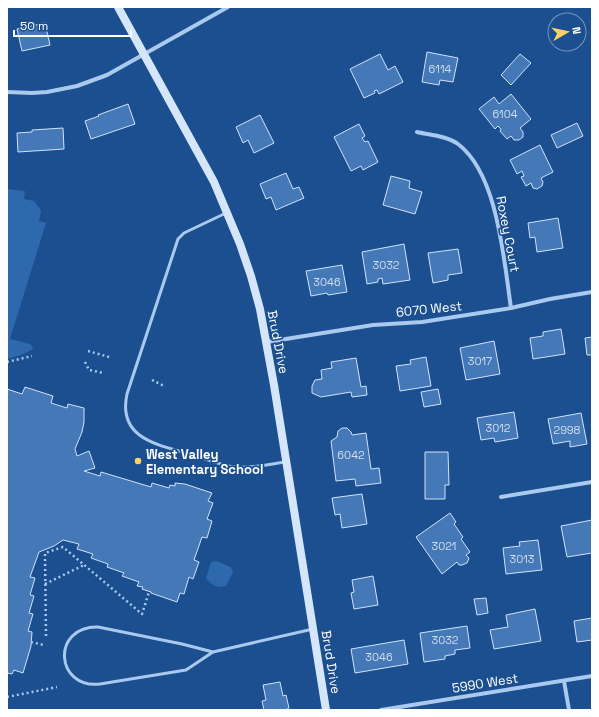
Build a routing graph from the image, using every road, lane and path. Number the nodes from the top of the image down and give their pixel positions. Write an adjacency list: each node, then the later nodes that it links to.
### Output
1 (118, 7): 3 (main road, Brud Drive)
2 (228, 7): 3 (street)
3 (144, 54): 4 (street); 6 (main road, Brud Drive)
4 (7, 92)
5 (417, 132): 8 (street, Roxey Court)
6 (228, 213): 9 (main road, Brud Drive); 18 (lane)
7 (592, 292): 8 (street, 6070 West)
8 (511, 308): 9 (street, 6070 West)
9 (267, 342): 18 (main road, Brud Drive)
10 (88, 351): 12 (path)
11 (32, 356): 13 (path)
12 (109, 356)
13 (7, 362)
14 (85, 362): 15 (path)
15 (104, 373)
16 (152, 380): 17 (path)
17 (164, 386)
18 (287, 461): 24 (main road, Brud Drive)
19 (592, 482): 20 (street)
20 (501, 497)
21 (84, 565): 22 (path); 22 (path); 23 (path)
22 (45, 584): 25 (path)
23 (149, 592)
24 (313, 629): 28 (lane); 33 (main road, Brud Drive)
25 (46, 636)
26 (31, 642): 27 (path)
27 (44, 645)
28 (213, 652): 28 (lane)
29 (592, 676): 30 (street, 5990 West)
30 (564, 681): 34 (street, 5990 West); 35 (street)
31 (57, 687): 32 (path)
32 (7, 697)
33 (326, 710)
34 (381, 710)
35 (569, 710)

